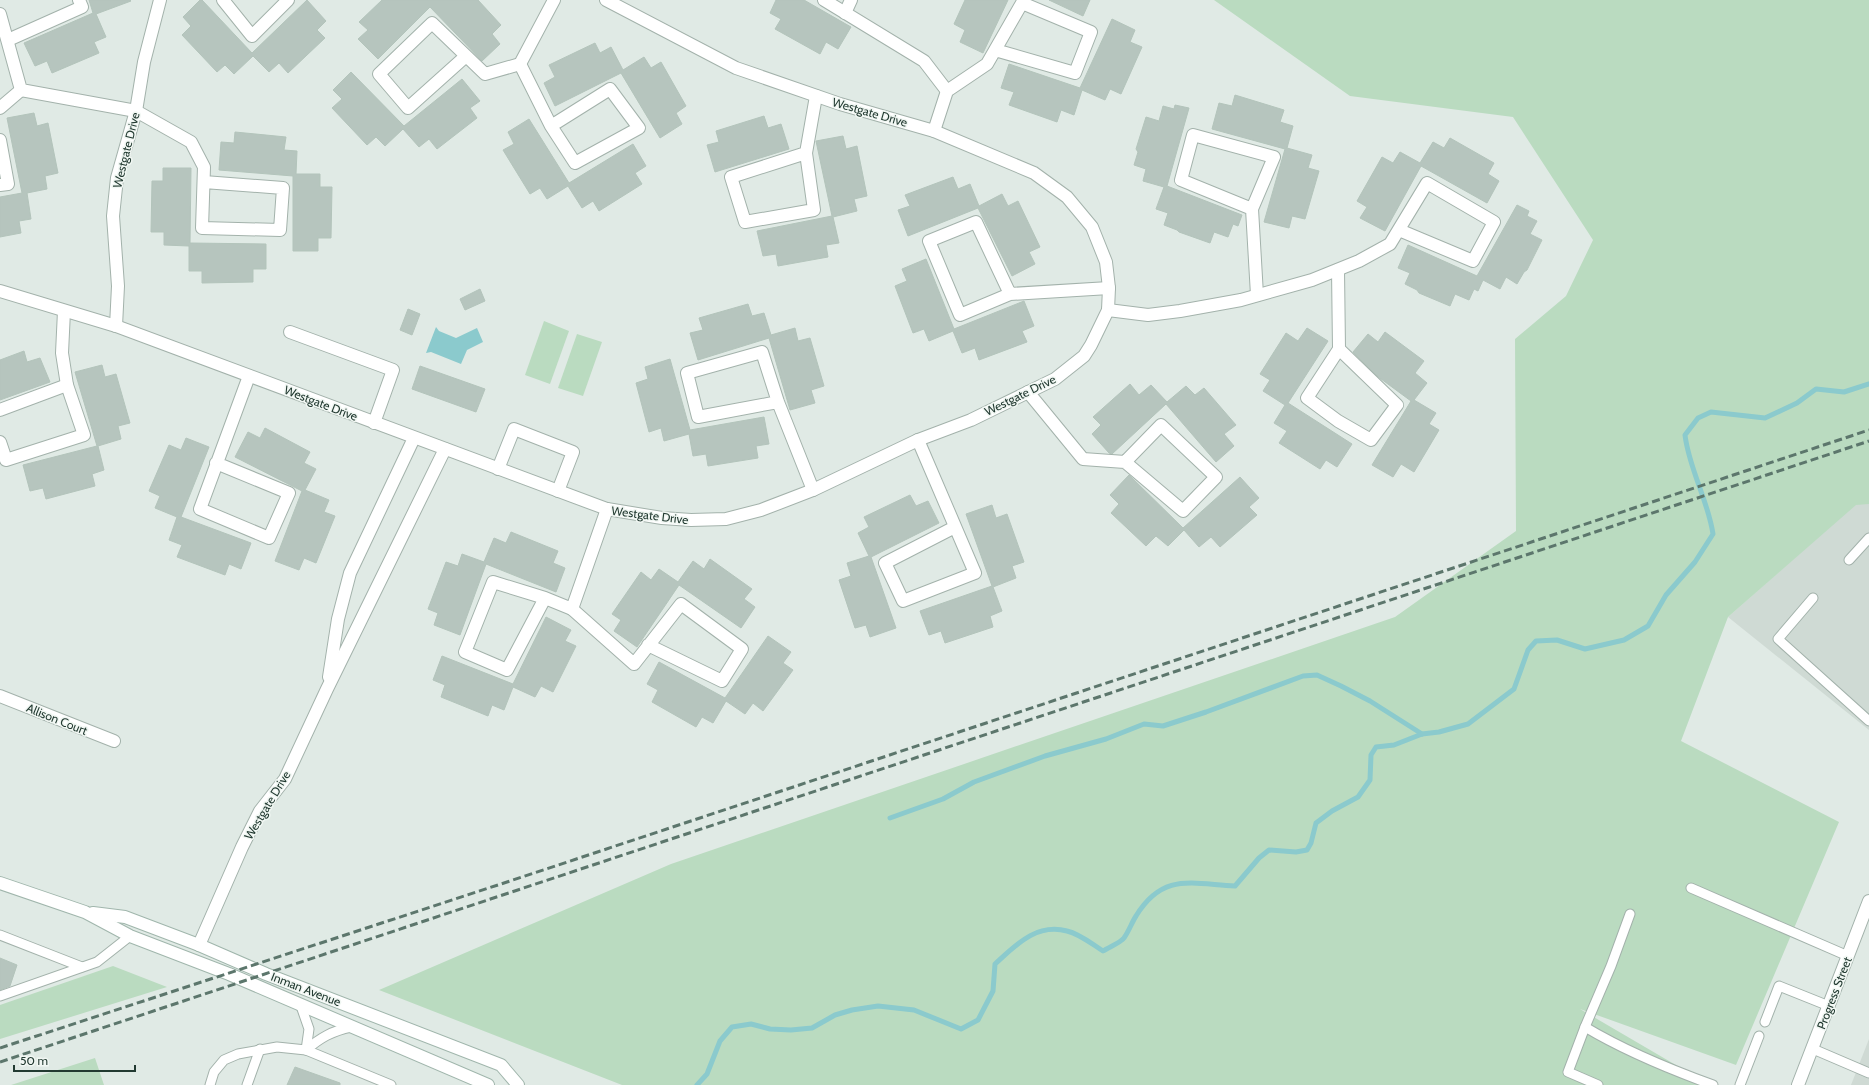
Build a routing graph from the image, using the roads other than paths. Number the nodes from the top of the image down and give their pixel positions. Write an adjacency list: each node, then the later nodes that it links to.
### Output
1 (79, 0): 11 (street)
2 (160, 0): 19 (street, Westgate Drive)
3 (223, 0): 4 (street)
4 (288, 0)
5 (554, 0): 14 (street)
6 (606, 0): 17 (street, Westgate Drive)
7 (824, 0): 9 (street)
8 (851, 0): 9 (street)
9 (845, 13): 16 (street)
10 (0, 14): 11 (street)
11 (8, 40): 15 (street)
12 (995, 50): 12 (street); 16 (street)
13 (466, 56): 13 (street); 14 (street)
14 (520, 64): 20 (street)
15 (21, 90): 18 (street); 19 (street)
16 (947, 91): 21 (street)
17 (816, 96): 21 (street, Westgate Drive); 23 (street)
18 (0, 108)
19 (136, 111): 24 (street); 35 (street, Westgate Drive)
20 (551, 126): 20 (street)
21 (934, 131): 29 (street, Westgate Drive)
22 (0, 140): 25 (street)
23 (806, 153): 23 (street)
24 (204, 182): 24 (street)
25 (0, 185)
26 (1252, 209): 26 (street); 32 (street)
27 (1399, 230): 27 (street); 28 (street)
28 (1338, 270): 32 (street); 37 (street)
29 (1109, 288): 31 (street); 33 (street, Westgate Drive)
30 (0, 291): 34 (street, Westgate Drive)
31 (1010, 294): 31 (street)
32 (1258, 295): 33 (street)
33 (1108, 310): 40 (street, Westgate Drive)
34 (64, 311): 35 (street, Westgate Drive); 39 (street)
35 (116, 326): 38 (street, Westgate Drive)
36 (290, 332): 43 (street)
37 (1339, 349): 37 (street)
38 (249, 376): 43 (street, Westgate Drive); 49 (street)
39 (67, 385): 42 (street); 46 (street)
40 (1028, 392): 45 (street, Westgate Drive); 48 (street)
41 (778, 402): 41 (street); 51 (street)
42 (0, 410)
43 (374, 423): 44 (street, Westgate Drive)
44 (414, 438): 47 (street, Westgate Drive); 61 (street, Westgate Drive)
45 (918, 440): 51 (street, Westgate Drive); 54 (street)
46 (0, 442)
47 (445, 449): 50 (street, Westgate Drive); 61 (street, Westgate Drive)
48 (1125, 462): 48 (street)
49 (216, 463): 49 (street)
50 (498, 469): 52 (street, Westgate Drive); 52 (street)
51 (813, 490): 53 (street, Westgate Drive)
52 (558, 491): 53 (street, Westgate Drive)
53 (607, 509): 59 (street)
54 (955, 527): 54 (street)
55 (1869, 538): 56 (lane)
56 (1849, 560)
57 (545, 598): 57 (street); 59 (street)
58 (1813, 598): 63 (lane)
59 (572, 609): 60 (street)
60 (648, 646): 60 (street)
61 (327, 689): 72 (street, Westgate Drive)
62 (0, 696): 64 (street, Allison Court)
63 (1869, 721)
64 (114, 741)
65 (0, 883): 68 (street, Inman Avenue)
66 (1691, 888): 73 (lane)
67 (1869, 901): 73 (street, Progress Street)
68 (85, 912): 71 (street, Inman Avenue); 72 (street, Inman Avenue)
69 (1630, 914): 80 (lane)
70 (0, 935): 74 (lane)
71 (130, 936): 74 (lane); 76 (street, Inman Avenue)
72 (199, 945): 90 (street, Inman Avenue)
73 (1848, 956): 77 (street, Progress Street)
74 (82, 967): 75 (lane)
75 (0, 996)
76 (301, 1006): 79 (street, Inman Avenue); 84 (lane)
77 (1829, 1006): 78 (lane); 83 (street, Progress Street)
78 (1765, 1022)
79 (351, 1027): 84 (lane); 89 (street, Inman Avenue)
80 (1585, 1027): 91 (lane); 92 (lane)
81 (1759, 1036): 93 (lane)
82 (260, 1049): 84 (lane); 86 (lane); 87 (lane)
83 (1812, 1049): 85 (lane); 94 (street, Progress Street)
84 (306, 1050): 88 (lane)
85 (1869, 1073)
86 (210, 1085)
87 (247, 1085)
88 (391, 1085)
89 (488, 1085)
90 (518, 1085)
91 (1598, 1085)
92 (1713, 1085)
93 (1740, 1085)
94 (1798, 1085)

